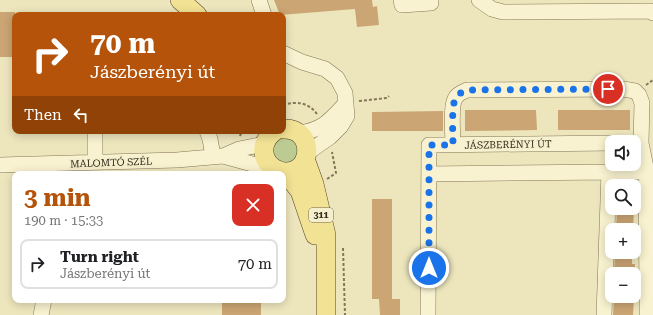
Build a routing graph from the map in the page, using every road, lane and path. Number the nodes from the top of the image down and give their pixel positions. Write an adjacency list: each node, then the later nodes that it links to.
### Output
1 (180, 0): 6 (main road)
2 (259, 0): 7 (street)
3 (402, 0): 4 (street)
4 (431, 0)
5 (479, 0): 8 (street)
6 (194, 12)
7 (263, 12)
8 (652, 12)
9 (286, 54): 11 (street)
10 (389, 96): 11 (path)
11 (346, 103): 14 (street, MALOMTÓ SZÉL); 25 (street)
12 (286, 104): 13 (path)
13 (318, 116)
14 (286, 132)
15 (95, 134): 27 (street)
16 (208, 134): 24 (street)
17 (274, 134): 24 (street, MALOMTÓ SZÉL)
18 (277, 134): 30 (main road, 311)
19 (284, 134): 25 (main road, 311)
20 (638, 135): 22 (street)
21 (605, 143): 22 (street, JÁSZBERÉNYI ÚT)
22 (453, 145): 33 (street, JÁSZBERÉNYI ÚT)
23 (332, 147): 35 (path)
24 (218, 156): 27 (street, MALOMTÓ SZÉL); 30 (street, MALOMTÓ SZÉL)
25 (306, 156): 30 (main road); 36 (main road, 311)
26 (641, 156): 32 (street)
27 (95, 162): 29 (street, MALOMTÓ SZÉL)
28 (0, 165): 29 (street, MALOMTÓ SZÉL)
29 (66, 169)
30 (278, 170)
31 (609, 172): 32 (street); 33 (street); 42 (street)
32 (646, 172): 37 (street)
33 (429, 174): 41 (street, JÁSZBERÉNYI ÚT)
34 (286, 178): 36 (main road, 311)
35 (325, 179)
36 (325, 273): 40 (main road, 311)
37 (650, 290): 43 (street)
38 (43, 303): 39 (street)
39 (41, 315)
40 (326, 315)
41 (428, 315)
42 (604, 315)
43 (647, 315)

